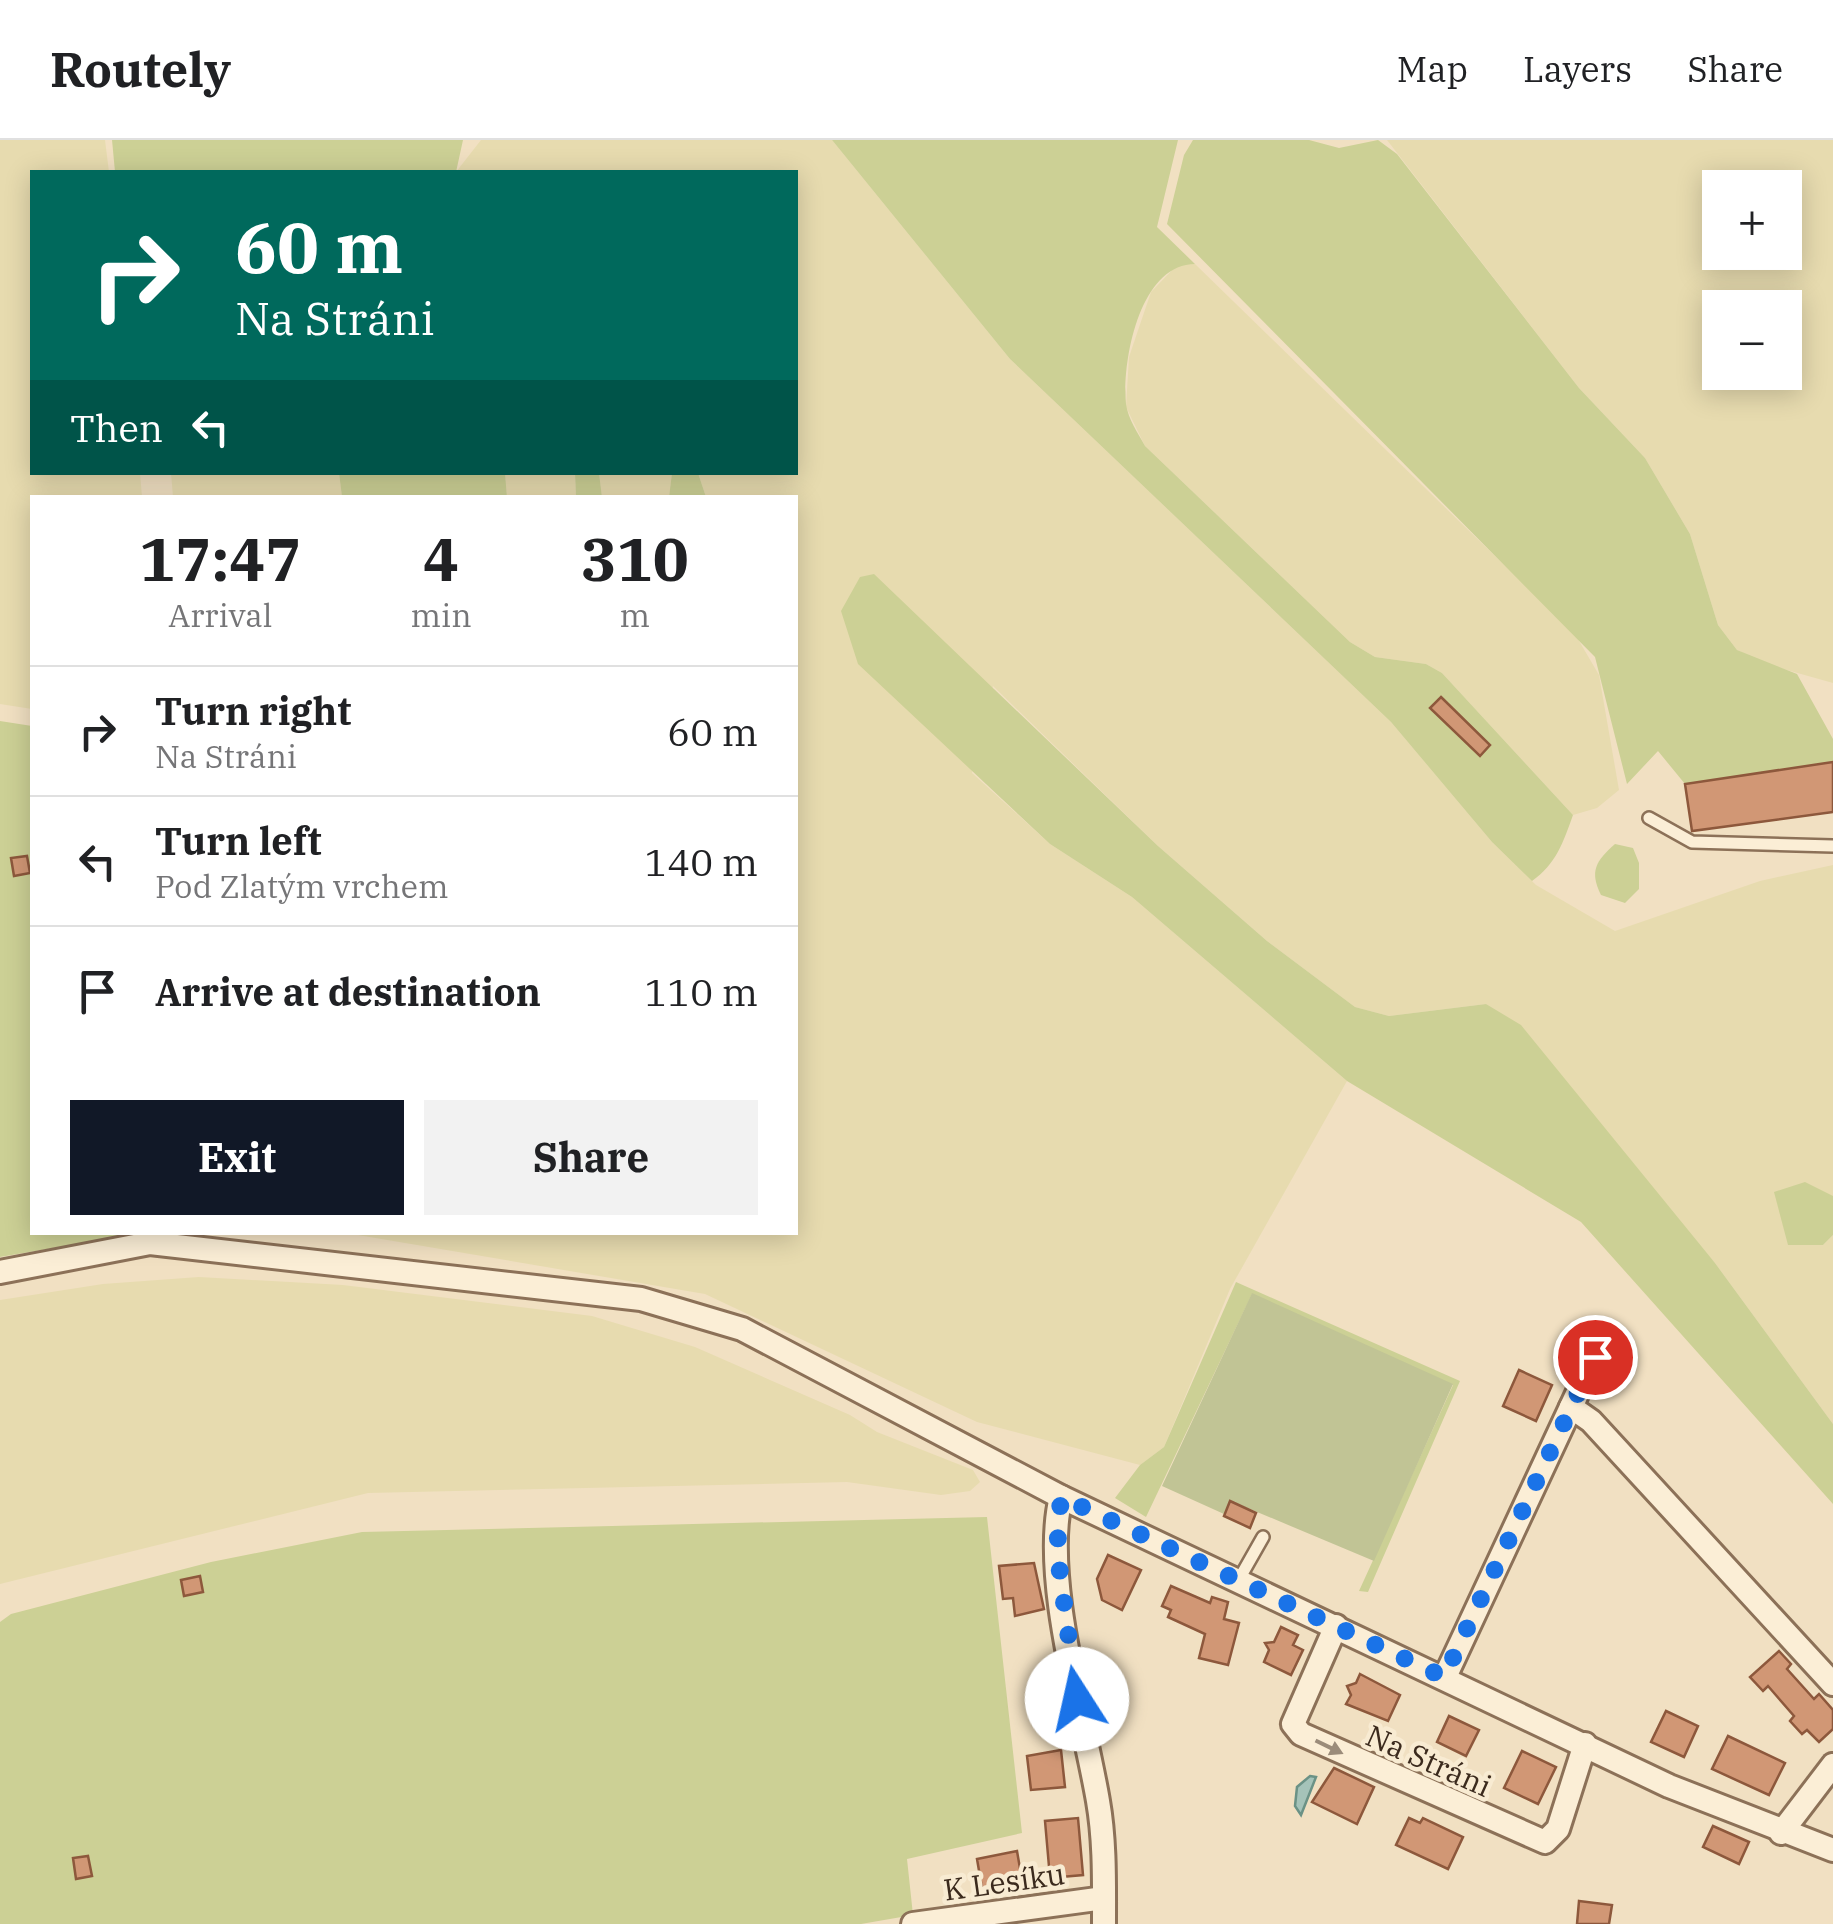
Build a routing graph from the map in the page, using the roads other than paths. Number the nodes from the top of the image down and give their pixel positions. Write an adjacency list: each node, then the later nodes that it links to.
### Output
1 (1649, 818): 2 (lane)
2 (1833, 846)
3 (0, 1272): 6 (street)
4 (1606, 1332): 5 (street)
5 (1571, 1407): 10 (street); 11 (street)
6 (1061, 1497): 8 (street); 16 (street)
7 (1262, 1537): 8 (lane)
8 (1238, 1581): 9 (street)
9 (1336, 1626): 10 (street); 12 (street, Na Stráni, one-way to 12)
10 (1444, 1677): 12 (street)
11 (1833, 1684)
12 (1585, 1744): 14 (street)
13 (1833, 1765): 14 (street)
14 (1782, 1833): 15 (street)
15 (1833, 1850)
16 (1104, 1898): 17 (street, K Lesíku); 18 (street)
17 (913, 1924)
18 (1104, 1924)

